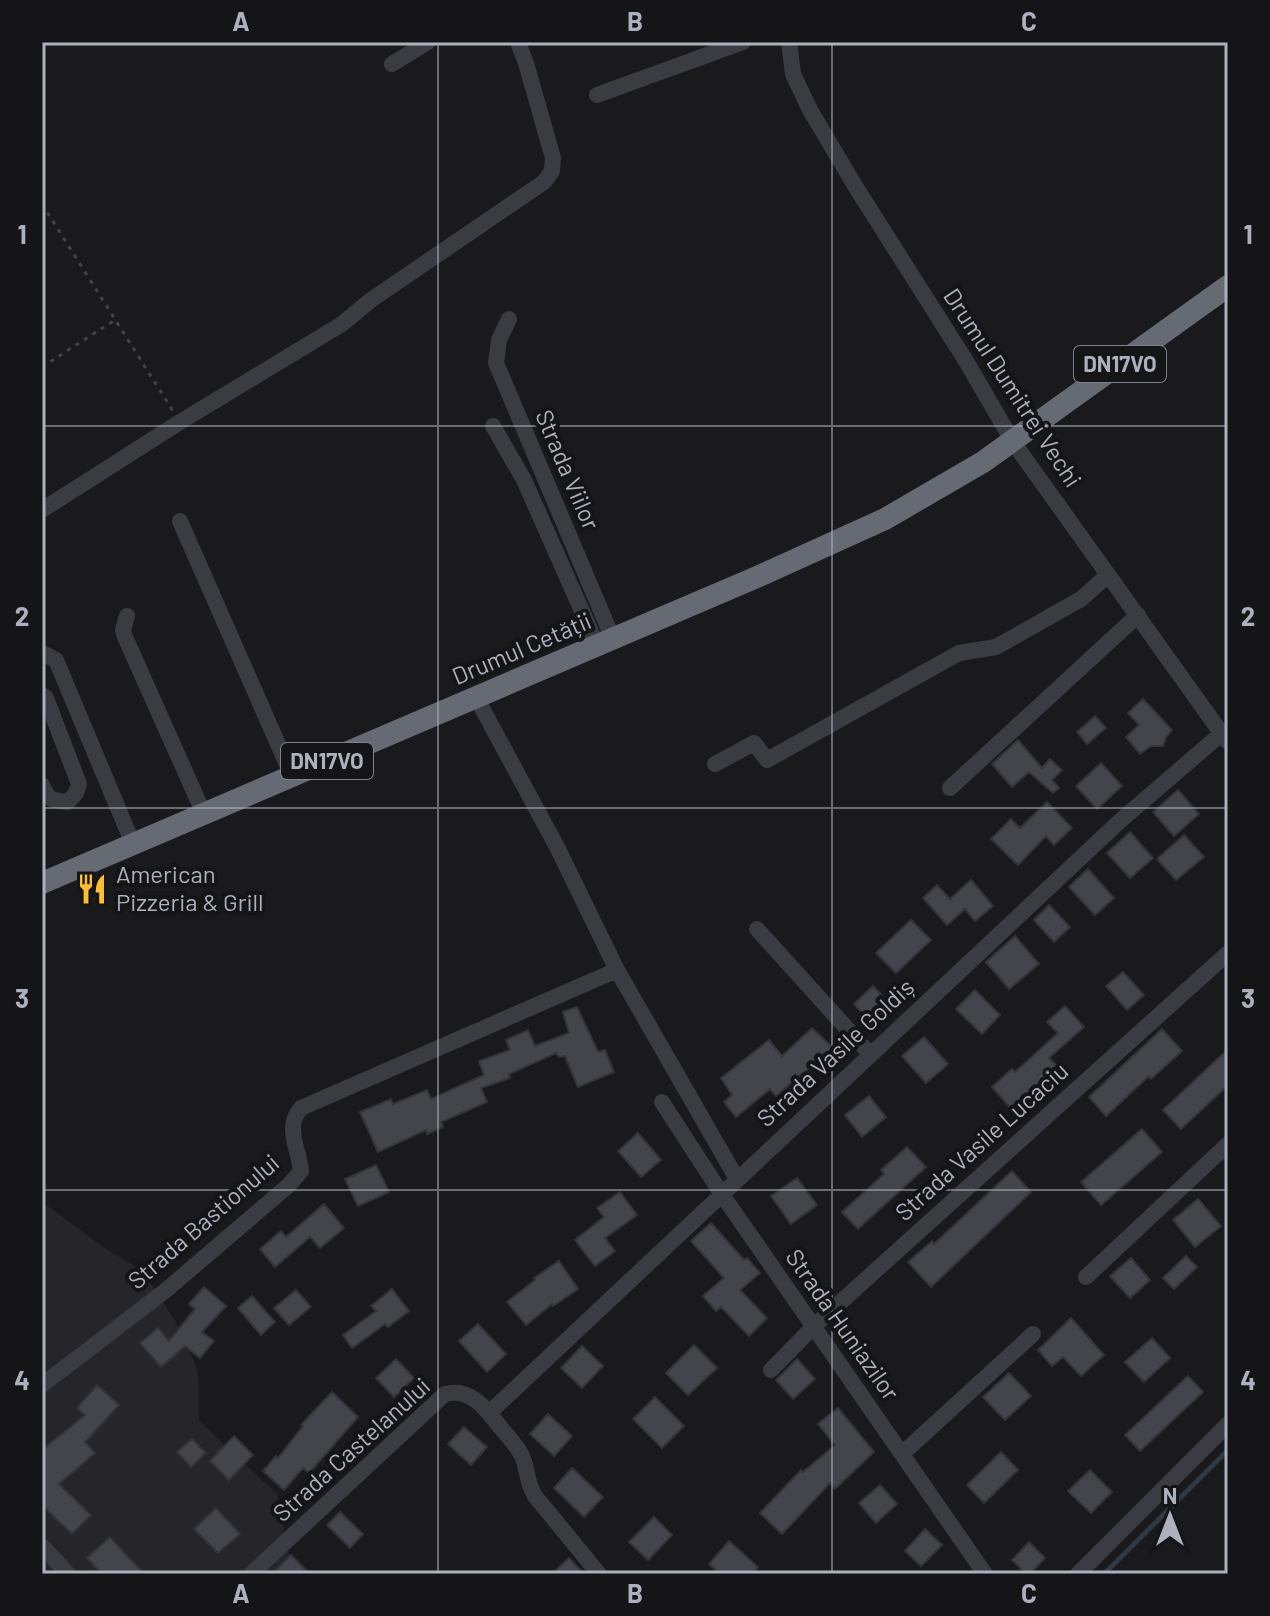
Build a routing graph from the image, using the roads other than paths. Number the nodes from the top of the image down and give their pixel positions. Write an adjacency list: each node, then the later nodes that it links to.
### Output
1 (428, 42): 5 (street)
2 (518, 42): 11 (street)
3 (743, 42): 6 (street)
4 (789, 42): 10 (street, Drumul Dumitrei Vechi)
5 (392, 64)
6 (597, 95)
7 (1228, 286): 10 (highway, DN17VO)
8 (509, 319): 16 (street, Strada Viilor)
9 (493, 426): 16 (street)
10 (1013, 442): 13 (street, Drumul Dumitrei Vechi); 16 (highway, Drumul Cetății / DN17VO)
11 (42, 510)
12 (180, 521): 22 (street)
13 (1108, 575): 14 (street, Drumul Dumitrei Vechi); 21 (street)
14 (1138, 615): 20 (street, Drumul Dumitrei Vechi); 24 (street)
15 (127, 616): 25 (street)
16 (605, 642): 19 (highway, Drumul Cetății / DN17VO)
17 (42, 653): 26 (street)
18 (42, 695): 23 (street)
19 (476, 697): 22 (highway, Drumul Cetății / DN17VO); 30 (street)
20 (1225, 738): 31 (street, Strada Vasile Goldiș)
21 (715, 764)
22 (292, 776): 25 (highway, Drumul Cetății / DN17VO)
23 (42, 785)
24 (950, 788)
25 (204, 814): 26 (highway, Drumul Cetății / DN17VO)
26 (133, 844): 27 (highway, Drumul Cetății / DN17VO)
27 (42, 883)
28 (757, 929): 31 (street)
29 (1228, 953): 37 (street, Strada Vasile Lucaciu)
30 (617, 970): 34 (street); 40 (street, Strada Bastionului)
31 (870, 1054): 34 (street, Strada Vasile Goldiș)
32 (662, 1102): 35 (street, Strada Huniazilor)
33 (1228, 1144): 36 (street)
34 (737, 1179): 35 (street, Strada Vasile Goldiș)
35 (721, 1193): 37 (street, Strada Huniazilor); 41 (street, Strada Vasile Goldiș)
36 (1086, 1277)
37 (814, 1326): 39 (street, Strada Vasile Lucaciu); 43 (street, Strada Huniazilor)
38 (1033, 1334): 43 (street)
39 (771, 1370)
40 (42, 1385)
41 (489, 1413): 46 (street, Strada Castelanului); 47 (street, Strada Castelanului)
42 (1228, 1424): 49 (street)
43 (902, 1454): 48 (street, Strada Huniazilor)
44 (42, 1546): 45 (street)
45 (68, 1574)
46 (251, 1574)
47 (599, 1574)
48 (985, 1574)
49 (1078, 1574)

